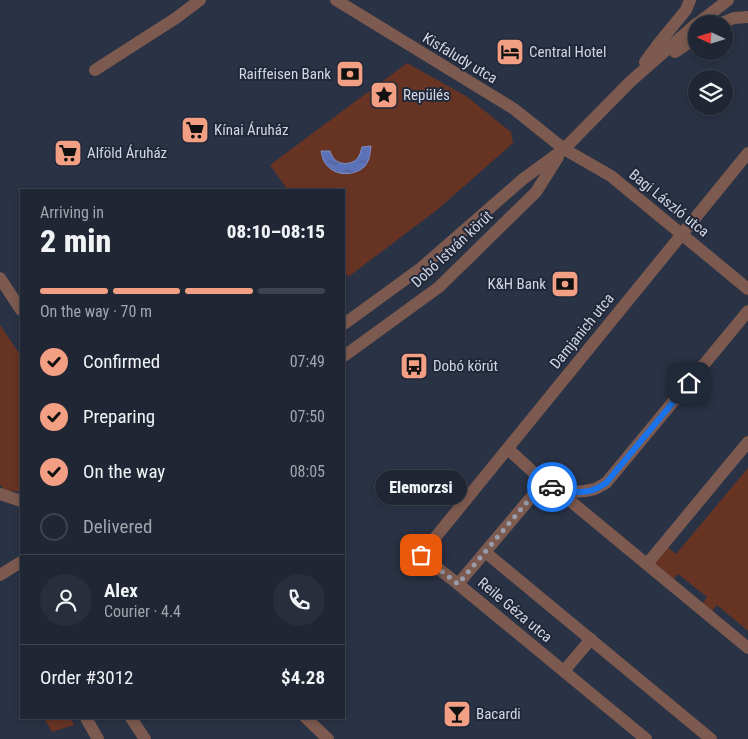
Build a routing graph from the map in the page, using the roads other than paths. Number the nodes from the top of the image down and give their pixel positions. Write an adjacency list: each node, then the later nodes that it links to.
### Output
1 (200, 0): 10 (street)
2 (336, 0): 12 (street, Kisfaludy utca)
3 (690, 0): 11 (street, Dobó István körút)
4 (728, 0): 5 (street, Dobó István körút)
5 (709, 15)
6 (748, 17): 7 (street)
7 (733, 18)
8 (688, 32): 11 (street, Dobó István körút)
9 (688, 43): 11 (street)
10 (95, 70)
11 (631, 81): 12 (street, Dobó István körút)
12 (564, 149): 14 (street, Bagi László utca); 19 (street, Dobó István körút); 20 (street, Dobó István körút)
13 (748, 153): 14 (street, Damjanich utca)
14 (682, 234): 16 (street, Bagi László utca); 22 (street, Damjanich utca)
15 (0, 278): 17 (street)
16 (748, 289)
17 (20, 308)
18 (748, 311): 23 (street)
19 (345, 323)
20 (345, 355)
21 (748, 442): 29 (street)
22 (508, 449): 23 (street); 27 (street, Damjanich utca)
23 (550, 485): 26 (street); 29 (street)
24 (0, 494): 25 (street)
25 (20, 501)
26 (485, 552): 31 (street); 32 (street, Reile Géza utca)
27 (421, 555): 31 (street, Reile Géza utca)
28 (20, 563): 30 (street)
29 (648, 564): 33 (street)
30 (0, 575)
31 (458, 584): 34 (street, Reile Géza utca)
32 (591, 639): 34 (street); 42 (street, Reile Géza utca)
33 (748, 648)
34 (564, 671): 41 (street, Reile Géza utca)
35 (87, 719): 38 (street)
36 (132, 719): 39 (street)
37 (307, 719): 40 (street)
38 (98, 739)
39 (145, 739)
40 (328, 739)
41 (646, 739)
42 (711, 739)

